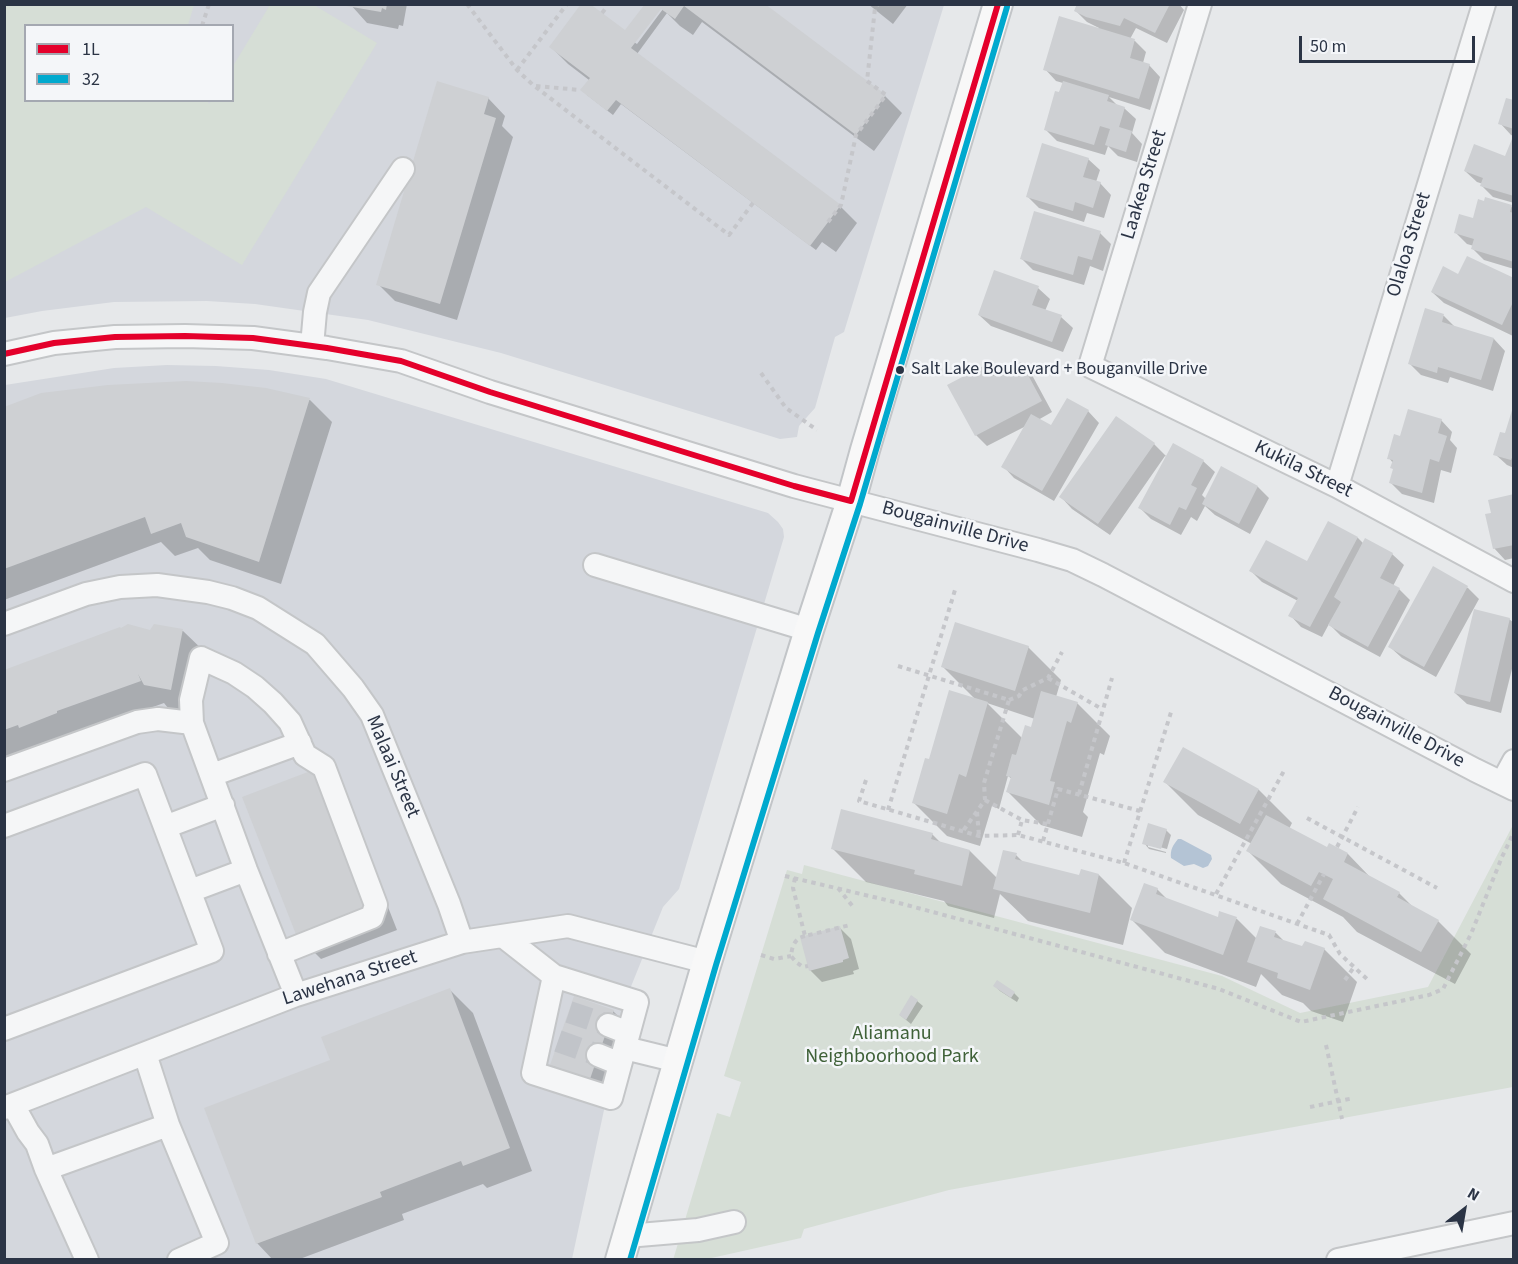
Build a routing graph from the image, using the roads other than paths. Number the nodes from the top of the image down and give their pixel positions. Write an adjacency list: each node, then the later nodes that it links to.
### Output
1 (998, 4): 9 (main road)
2 (1200, 4): 7 (street, Laakea Street)
3 (1484, 4): 8 (street, Olaloa Street)
4 (403, 169): 5 (street)
5 (312, 346): 6 (street, Bougainville Drive); 9 (street, Bougainville Drive)
6 (4, 354)
7 (1090, 366): 8 (street, Kukila Street)
8 (1337, 486): 11 (street, Kukila Street)
9 (851, 501): 13 (main road); 19 (street, Bougainville Drive)
10 (595, 565): 13 (street)
11 (1514, 581)
12 (4, 624): 26 (street, Malaai Street)
13 (808, 630): 28 (main road)
14 (192, 723): 15 (street); 17 (street); 18 (street)
15 (300, 743): 18 (street); 27 (street)
16 (1514, 761): 19 (street)
17 (4, 770)
18 (212, 776): 20 (street)
19 (1508, 786)
20 (223, 805): 22 (street); 23 (street)
21 (4, 826): 22 (street)
22 (165, 827): 24 (street)
23 (246, 870): 24 (street); 27 (street)
24 (190, 891): 31 (street)
25 (502, 936): 26 (street, Lawehana Street); 28 (street, Lawehana Street); 29 (street)
26 (462, 942): 30 (street, Lawehana Street)
27 (279, 954): 30 (street)
28 (707, 962): 35 (main road)
29 (555, 976): 32 (street); 32 (street)
30 (296, 995): 33 (street, Lawehana Street)
31 (4, 1029)
32 (620, 1042): 34 (street); 35 (street)
33 (145, 1054): 36 (street, Lawehana Street); 37 (street)
34 (598, 1055)
35 (678, 1061): 41 (main road)
36 (9, 1106): 38 (street)
37 (168, 1125): 38 (street); 43 (street)
38 (46, 1169): 42 (street)
39 (734, 1222): 41 (street)
40 (1514, 1223): 44 (street)
41 (623, 1248)
42 (87, 1260)
43 (179, 1260)
44 (1338, 1260)

